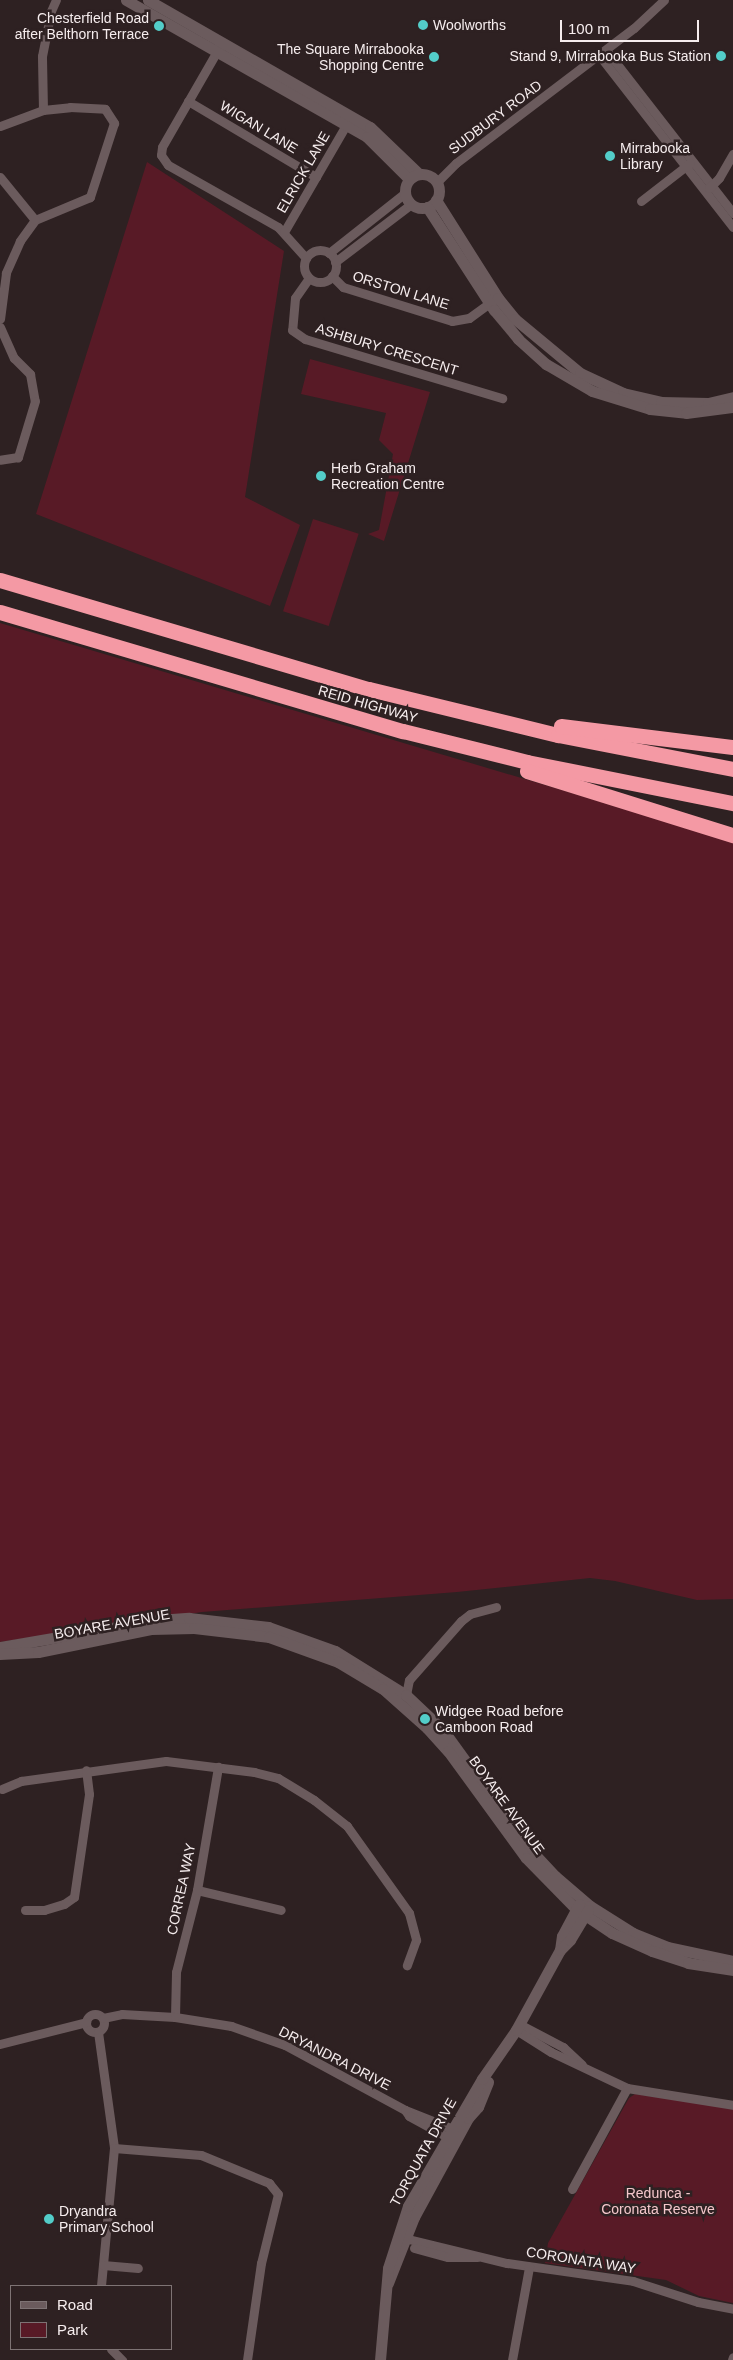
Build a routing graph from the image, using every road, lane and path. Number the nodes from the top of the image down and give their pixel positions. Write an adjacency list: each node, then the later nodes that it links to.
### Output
1 (56, 0): 9 (street)
2 (126, 0): 5 (street)
3 (148, 0): 5 (street)
4 (664, 0): 6 (street, SUDBURY ROAD)
5 (219, 47): 7 (street); 8 (street)
6 (603, 52): 13 (street); 17 (street, SUDBURY ROAD)
7 (293, 89): 10 (street); 16 (street)
8 (188, 101): 15 (street, WIGAN LANE); 26 (street)
9 (43, 110): 11 (street); 24 (street)
10 (346, 125): 15 (street, ELRICK LANE); 16 (street)
11 (0, 126)
12 (733, 154): 18 (street)
13 (689, 164): 18 (street); 20 (street)
14 (0, 177): 24 (street)
15 (316, 177): 26 (street, ELRICK LANE)
16 (414, 177): 17 (street); 19 (street)
17 (437, 182): 22 (street)
18 (708, 188): 23 (street); 25 (street)
19 (405, 193): 21 (street); 28 (street)
20 (641, 201)
21 (411, 204): 22 (street); 30 (street)
22 (431, 204): 27 (street)
23 (733, 213)
24 (35, 220): 33 (street)
25 (733, 226)
26 (284, 232): 29 (street)
27 (455, 242): 34 (street); 37 (street)
28 (329, 253): 29 (street); 30 (street)
29 (306, 258): 32 (street)
30 (335, 262): 31 (street)
31 (332, 276): 32 (street); 34 (street, ORSTON LANE)
32 (309, 278): 39 (street, ASHBURY CRESCENT)
33 (1, 293): 35 (street)
34 (490, 303): 37 (street)
35 (0, 319)
36 (0, 328): 41 (street)
37 (608, 392): 38 (street); 40 (street)
38 (733, 397)
39 (502, 398)
40 (733, 407)
41 (0, 460)
42 (0, 580): 44 (highway, REID HIGHWAY)
43 (0, 612): 45 (highway, REID HIGHWAY)
44 (475, 716): 46 (highway); 47 (highway, REID HIGHWAY)
45 (403, 731): 48 (highway, REID HIGHWAY); 49 (highway)
46 (733, 748)
47 (733, 769)
48 (733, 804)
49 (733, 835)
50 (496, 1607): 53 (street)
51 (0, 1647): 54 (street, BOYARE AVENUE)
52 (0, 1654): 60 (street, BOYARE AVENUE)
53 (409, 1680): 54 (street); 55 (street)
54 (392, 1685): 55 (street, BOYARE AVENUE)
55 (406, 1695): 60 (street, BOYARE AVENUE)
56 (218, 1767): 57 (street); 59 (street, CORREA WAY); 64 (street)
57 (86, 1770): 58 (street); 61 (street)
58 (2, 1789)
59 (197, 1890): 62 (street); 66 (street, CORREA WAY)
60 (583, 1908): 63 (street, BOYARE AVENUE); 65 (street, BOYARE AVENUE); 69 (street, TORQUATA DRIVE)
61 (25, 1910)
62 (281, 1910)
63 (733, 1960)
64 (407, 1965)
65 (733, 1970)
66 (175, 2017): 67 (street, DRYANDRA DRIVE); 74 (street, DRYANDRA DRIVE)
67 (103, 2018): 68 (street, DRYANDRA DRIVE); 70 (street)
68 (86, 2022): 70 (street); 71 (street, DRYANDRA DRIVE)
69 (518, 2027): 72 (street); 74 (street, TORQUATA DRIVE)
70 (98, 2032): 75 (street)
71 (0, 2044)
72 (627, 2088): 73 (street); 76 (street)
73 (733, 2105)
74 (455, 2135): 77 (street, TORQUATA DRIVE)
75 (114, 2148): 78 (street); 85 (street)
76 (572, 2189)
77 (401, 2241): 79 (street, CORONATA WAY); 86 (street, TORQUATA DRIVE)
78 (103, 2264): 80 (street); 81 (street)
79 (530, 2266): 82 (street, CORONATA WAY); 87 (street)
80 (138, 2268)
81 (101, 2285)
82 (733, 2309)
83 (112, 2350): 84 (street)
84 (122, 2360)
85 (246, 2360)
86 (380, 2360)
87 (512, 2360)

